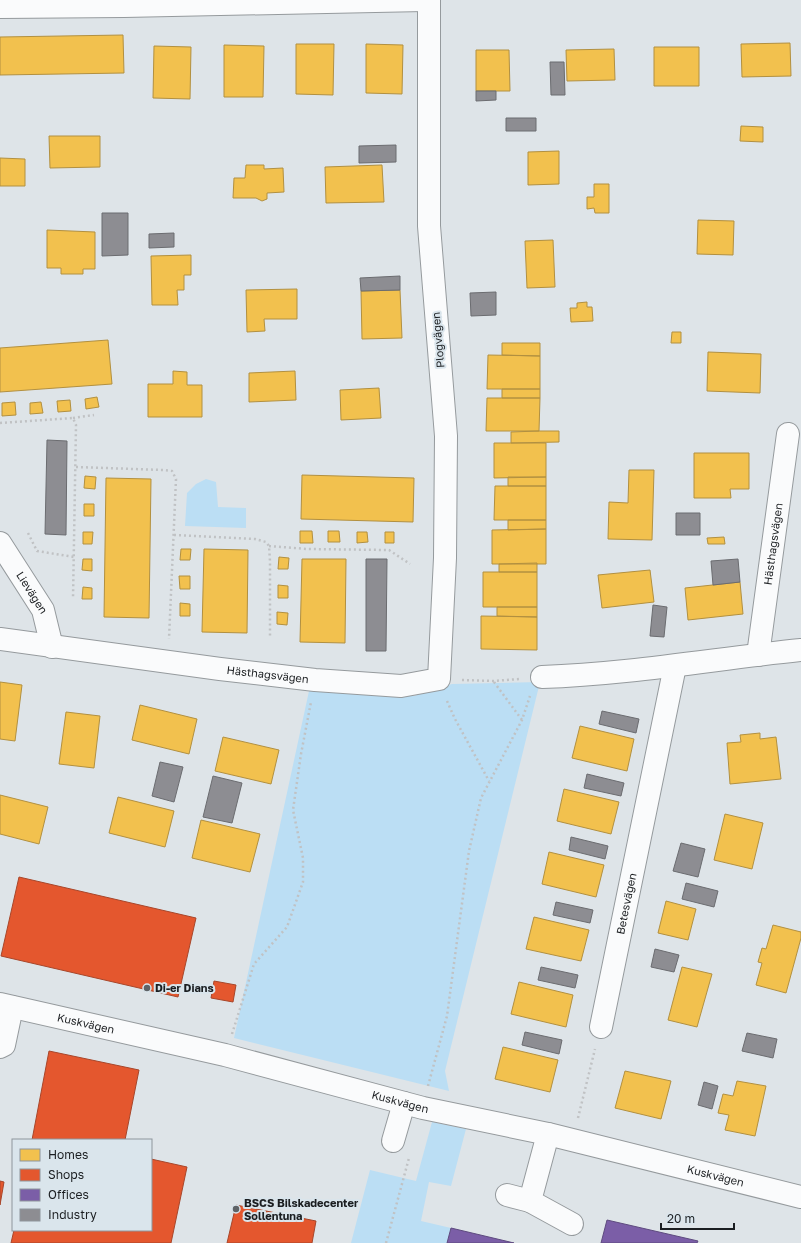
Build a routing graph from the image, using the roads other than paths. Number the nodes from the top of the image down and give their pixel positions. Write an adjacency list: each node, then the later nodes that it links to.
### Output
1 (424, 0): 3 (street)
2 (429, 0): 11 (street, Plogvägen)
3 (0, 7)
4 (788, 434): 9 (street, Hästhagsvägen)
5 (0, 543): 7 (street, Lievägen)
6 (0, 639): 7 (street, Hästhagsvägen)
7 (52, 647): 11 (street, Hästhagsvägen)
8 (801, 650): 9 (street)
9 (758, 655): 10 (street)
10 (675, 666): 12 (street); 14 (street, Betesvägen)
11 (438, 679)
12 (532, 683)
13 (6, 1005): 15 (street); 16 (street, Kuskvägen)
14 (601, 1027)
15 (0, 1047)
16 (413, 1105): 17 (street, Kuskvägen); 18 (street)
17 (548, 1134): 20 (street, Kuskvägen); 21 (street)
18 (402, 1147)
19 (507, 1195): 21 (street)
20 (801, 1197)
21 (530, 1201): 22 (street)
22 (572, 1224)

